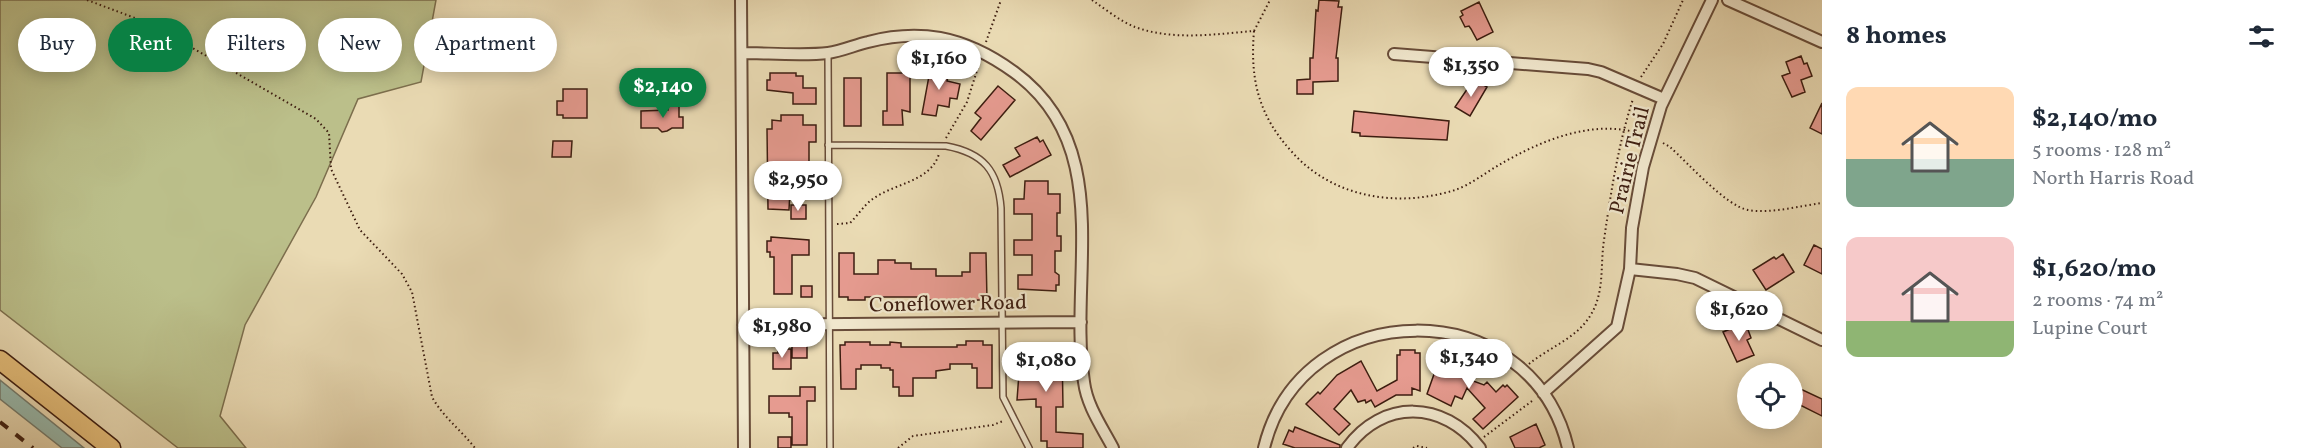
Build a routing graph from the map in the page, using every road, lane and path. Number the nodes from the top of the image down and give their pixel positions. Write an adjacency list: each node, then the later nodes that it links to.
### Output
1 (87, 0): 35 (path)
2 (741, 0): 11 (street)
3 (1001, 0): 12 (path)
4 (1092, 0): 9 (path)
5 (1270, 0): 9 (path)
6 (1683, 0): 15 (path)
7 (1712, 0): 16 (street, Prairie Trail)
8 (1728, 0): 10 (street)
9 (1254, 31): 17 (path)
10 (1822, 42)
11 (742, 52): 13 (street); 27 (street)
12 (982, 52): 13 (street); 20 (path); 25 (street)
13 (828, 53): 19 (lane)
14 (1394, 54): 15 (street)
15 (1636, 87): 16 (street); 17 (path)
16 (1664, 99): 18 (street, Prairie Trail)
17 (1623, 130): 18 (path); 30 (path)
18 (1652, 137): 21 (path); 23 (street, Prairie Trail)
19 (828, 145): 20 (lane); 22 (lane)
20 (942, 146): 22 (path); 24 (lane)
21 (1822, 203)
22 (829, 225): 26 (lane)
23 (1629, 269): 28 (street); 31 (street, Prairie Trail)
24 (1002, 322): 25 (street, Coneflower Road); 26 (street, Coneflower Road); 32 (lane)
25 (1081, 322): 40 (street)
26 (829, 324): 27 (street, Coneflower Road); 37 (lane)
27 (743, 325): 36 (street)
28 (1822, 340)
29 (0, 360): 34 (main road)
30 (1523, 370): 31 (street); 41 (street)
31 (1543, 393): 33 (path); 45 (street)
32 (1013, 417): 38 (path); 39 (lane)
33 (1477, 445): 42 (street)
34 (111, 448)
35 (475, 448)
36 (744, 448)
37 (830, 448)
38 (898, 448)
39 (1029, 448)
40 (1113, 448)
41 (1264, 448)
42 (1347, 448)
43 (1413, 448): 44 (path)
44 (1427, 448)
45 (1568, 448)

